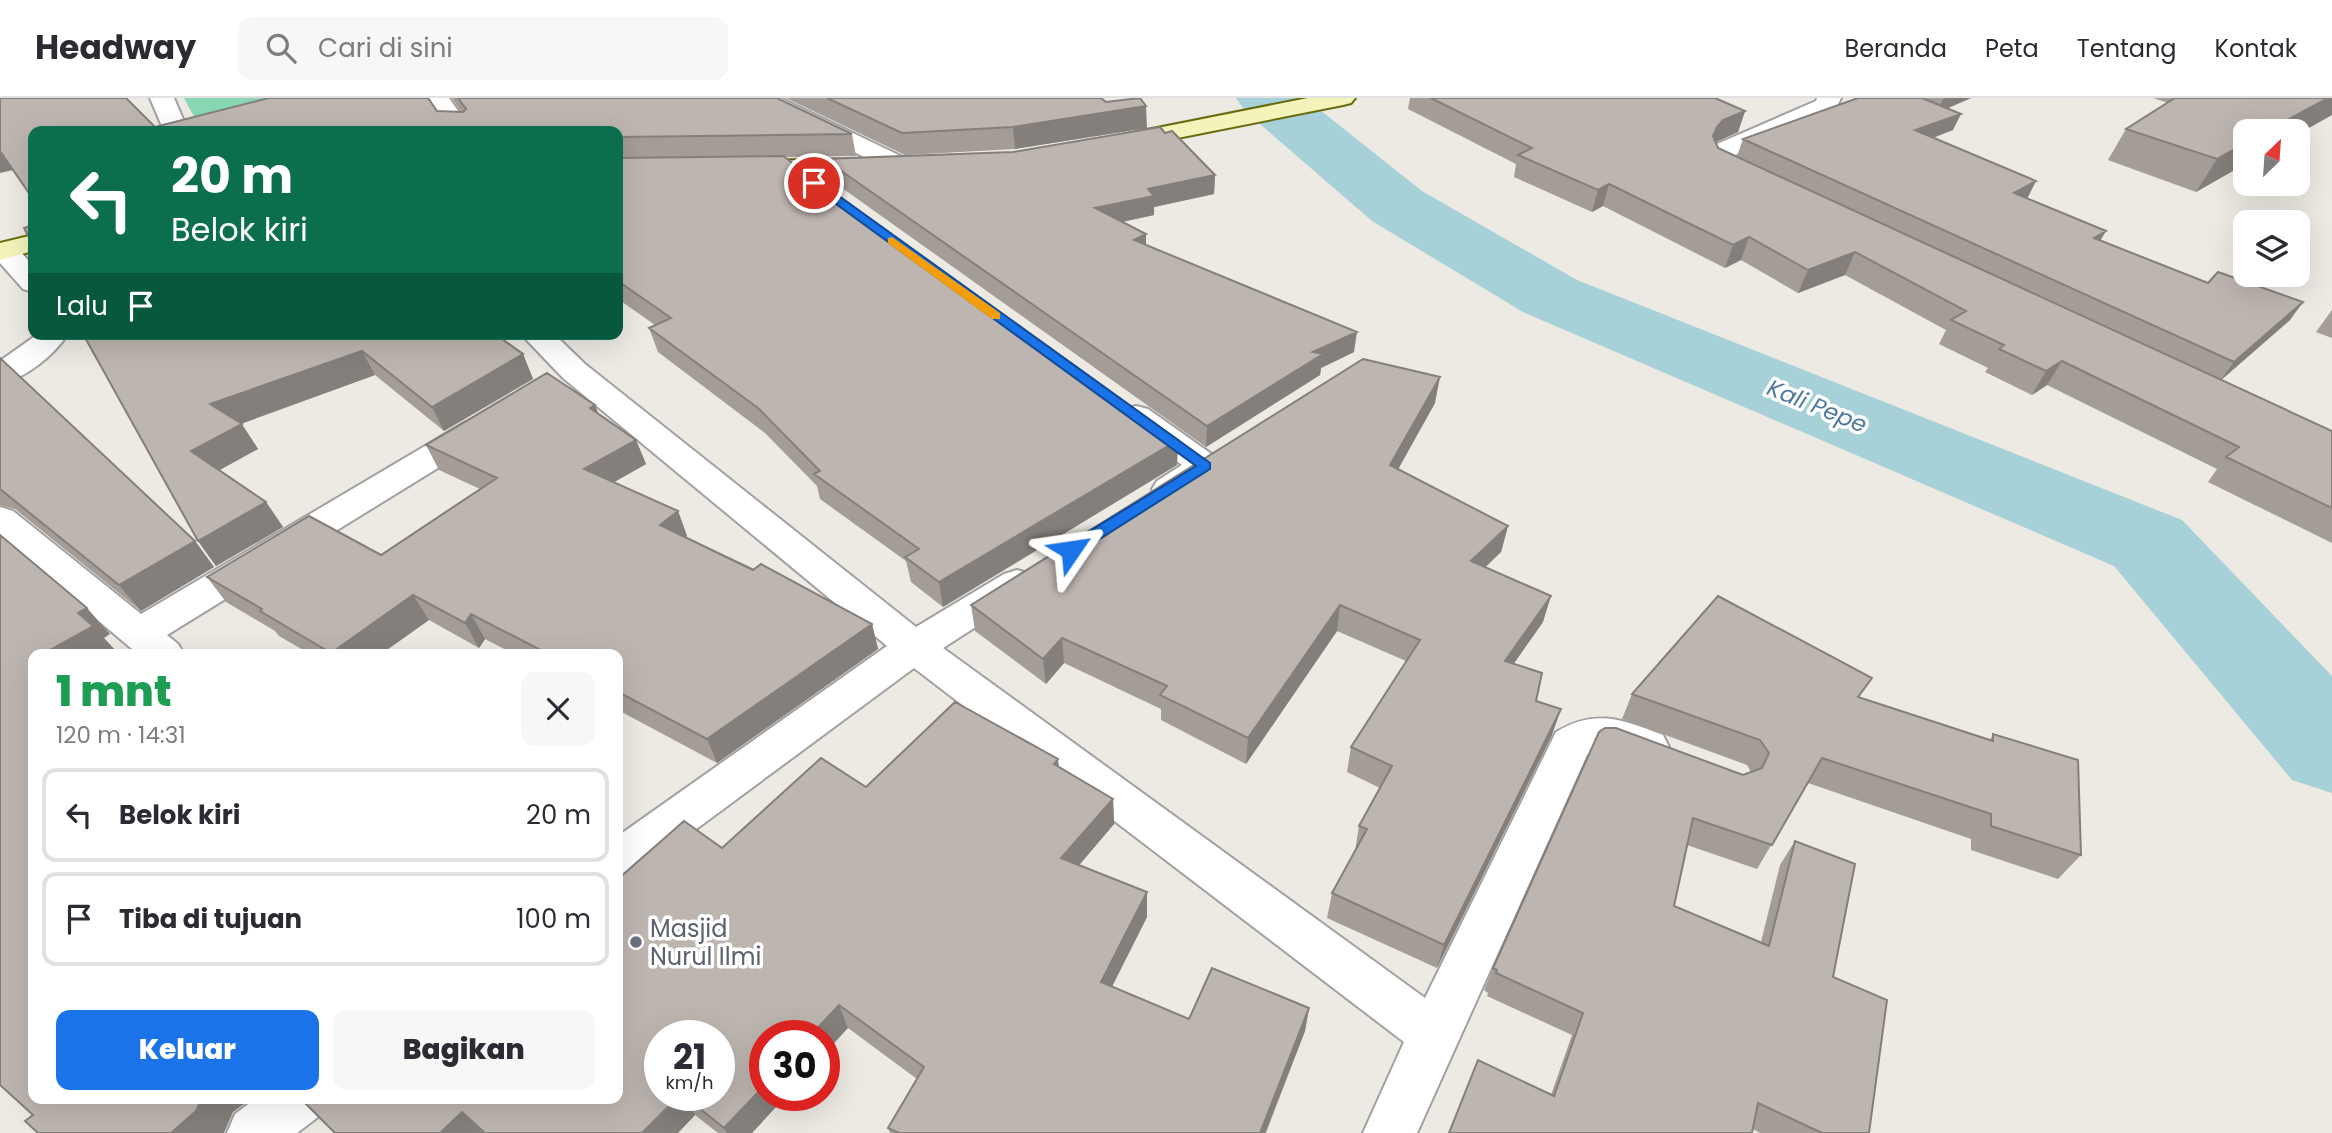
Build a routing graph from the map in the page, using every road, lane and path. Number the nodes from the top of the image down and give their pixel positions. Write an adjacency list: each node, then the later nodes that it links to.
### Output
1 (162, 98): 6 (street)
2 (437, 98): 7 (street)
3 (761, 98): 9 (street)
4 (1829, 98): 12 (street)
5 (1337, 99): 8 (main road)
6 (183, 126)
7 (457, 126)
8 (1104, 146)
9 (914, 166): 10 (main road)
10 (794, 168): 11 (main road); 13 (street)
11 (725, 169)
12 (1782, 193)
13 (837, 200)
14 (28, 244): 15 (main road)
15 (2, 252): 16 (street)
16 (28, 279)
17 (49, 340): 19 (street)
18 (540, 340): 26 (street)
19 (0, 375)
20 (1107, 396): 22 (street)
21 (503, 414): 25 (street)
22 (1147, 502)
23 (0, 519): 25 (street)
24 (1042, 568): 26 (street)
25 (152, 644)
26 (914, 647): 28 (street); 29 (street)
27 (1682, 760): 29 (street)
28 (623, 857)
29 (1434, 1034): 30 (street)
30 (1390, 1133)

